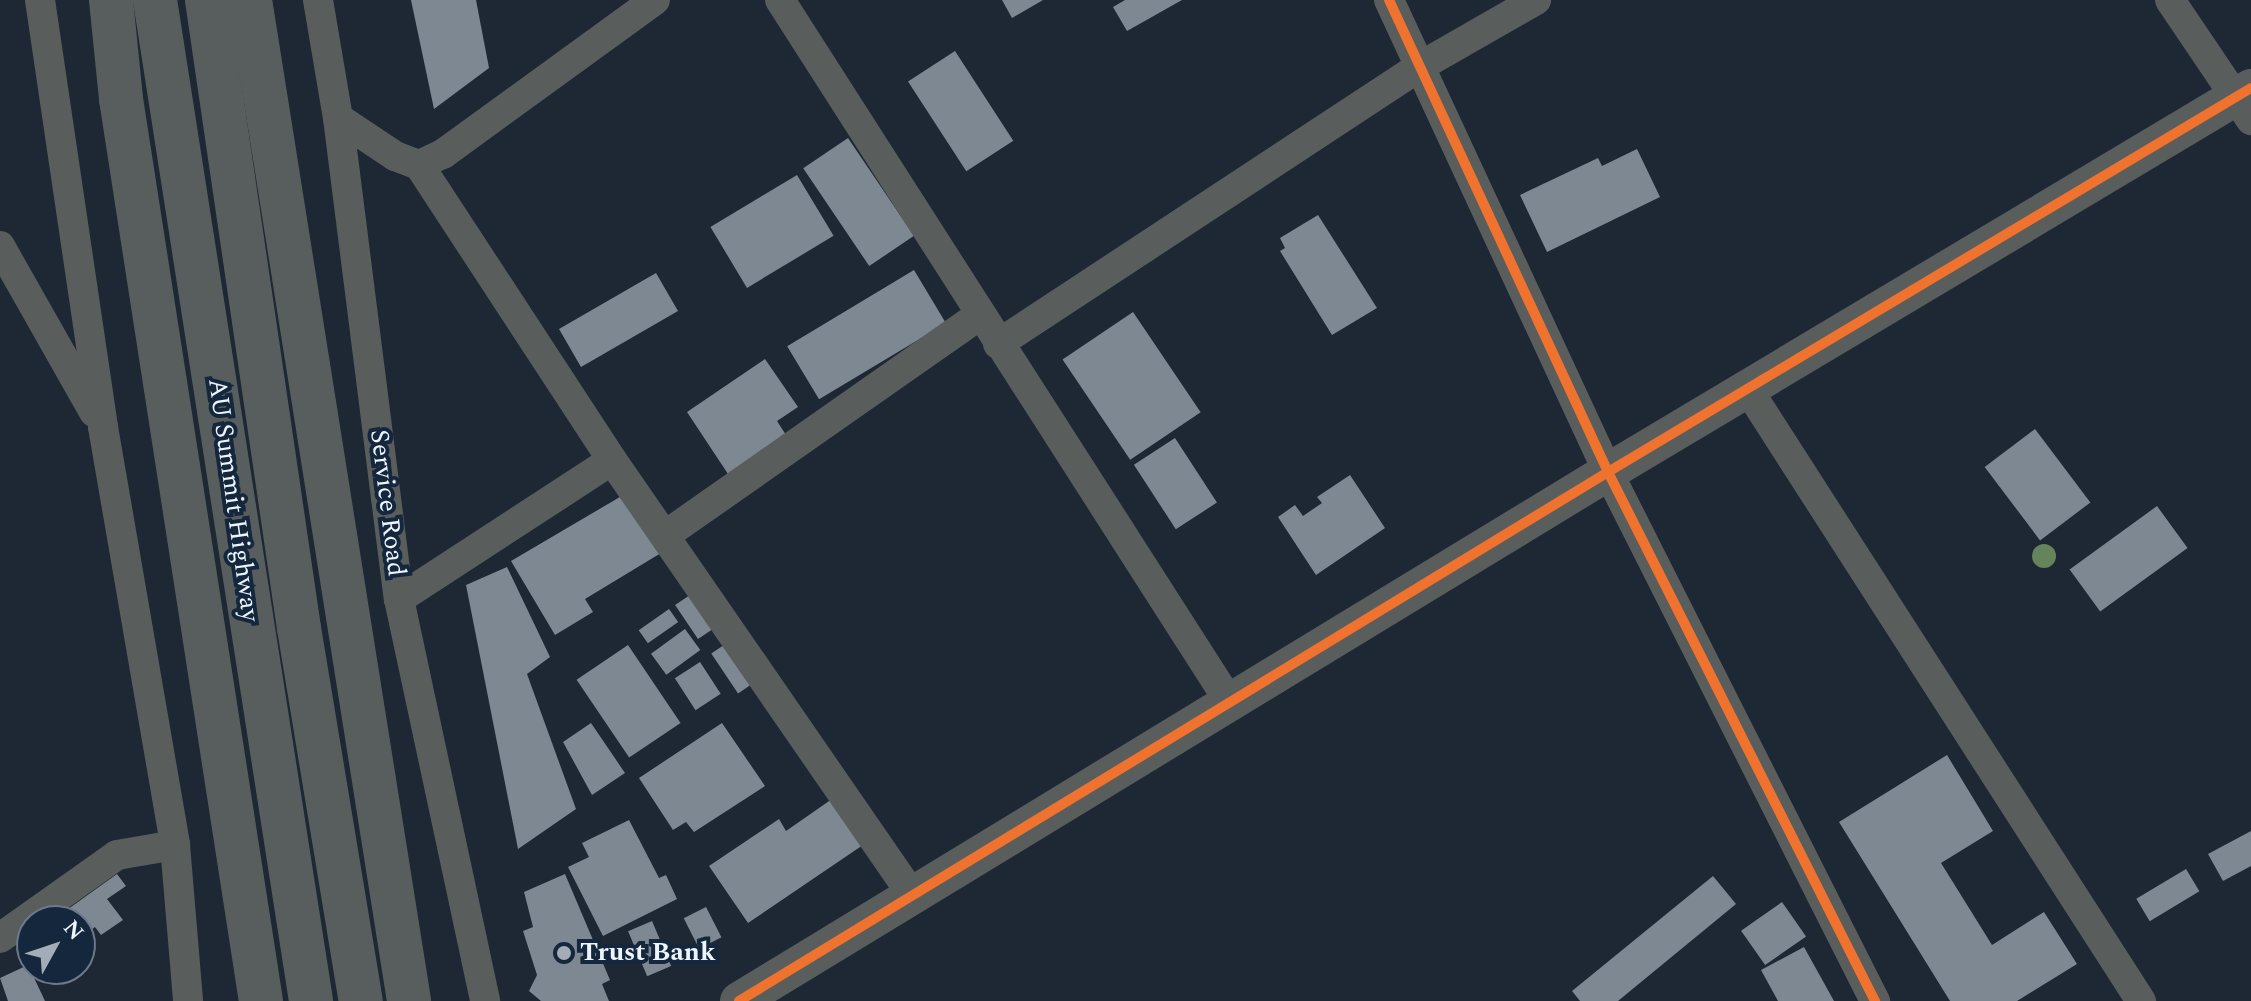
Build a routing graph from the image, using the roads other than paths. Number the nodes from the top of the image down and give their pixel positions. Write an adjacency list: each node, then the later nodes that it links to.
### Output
1 (40, 0): 20 (street)
2 (111, 0): 31 (main road)
3 (155, 0): 32 (main road, AU Summit Highway)
4 (207, 0): 33 (main road, AU Summit Highway)
5 (250, 0): 29 (main road)
6 (318, 0): 14 (street, Service Road)
7 (655, 0): 15 (street)
8 (780, 0): 17 (street)
9 (1389, 0): 12 (street)
10 (1536, 0): 12 (street)
11 (2170, 0): 13 (street)
12 (1419, 67): 18 (street); 22 (street)
13 (2245, 102): 19 (street)
14 (338, 118): 15 (street); 24 (street, Service Road)
15 (419, 165): 21 (street)
16 (0, 246): 20 (street)
17 (980, 315): 18 (street); 23 (street)
18 (998, 344): 25 (street)
19 (1747, 388): 22 (street); 39 (street)
20 (103, 427): 26 (street)
21 (612, 460): 23 (street); 24 (street)
22 (1608, 472): 25 (street); 38 (street)
23 (667, 534): 27 (street)
24 (399, 599): 36 (street, Service Road)
25 (1229, 701): 27 (street)
26 (175, 845): 28 (street); 30 (street)
27 (913, 896): 37 (street)
28 (0, 938)
29 (402, 957): 34 (main road); 35 (main road)
30 (188, 1001)
31 (261, 1001)
32 (311, 1001)
33 (361, 1001)
34 (409, 1001)
35 (434, 1001)
36 (485, 1001)
37 (739, 1001)
38 (1875, 1001)
39 (2141, 1001)

